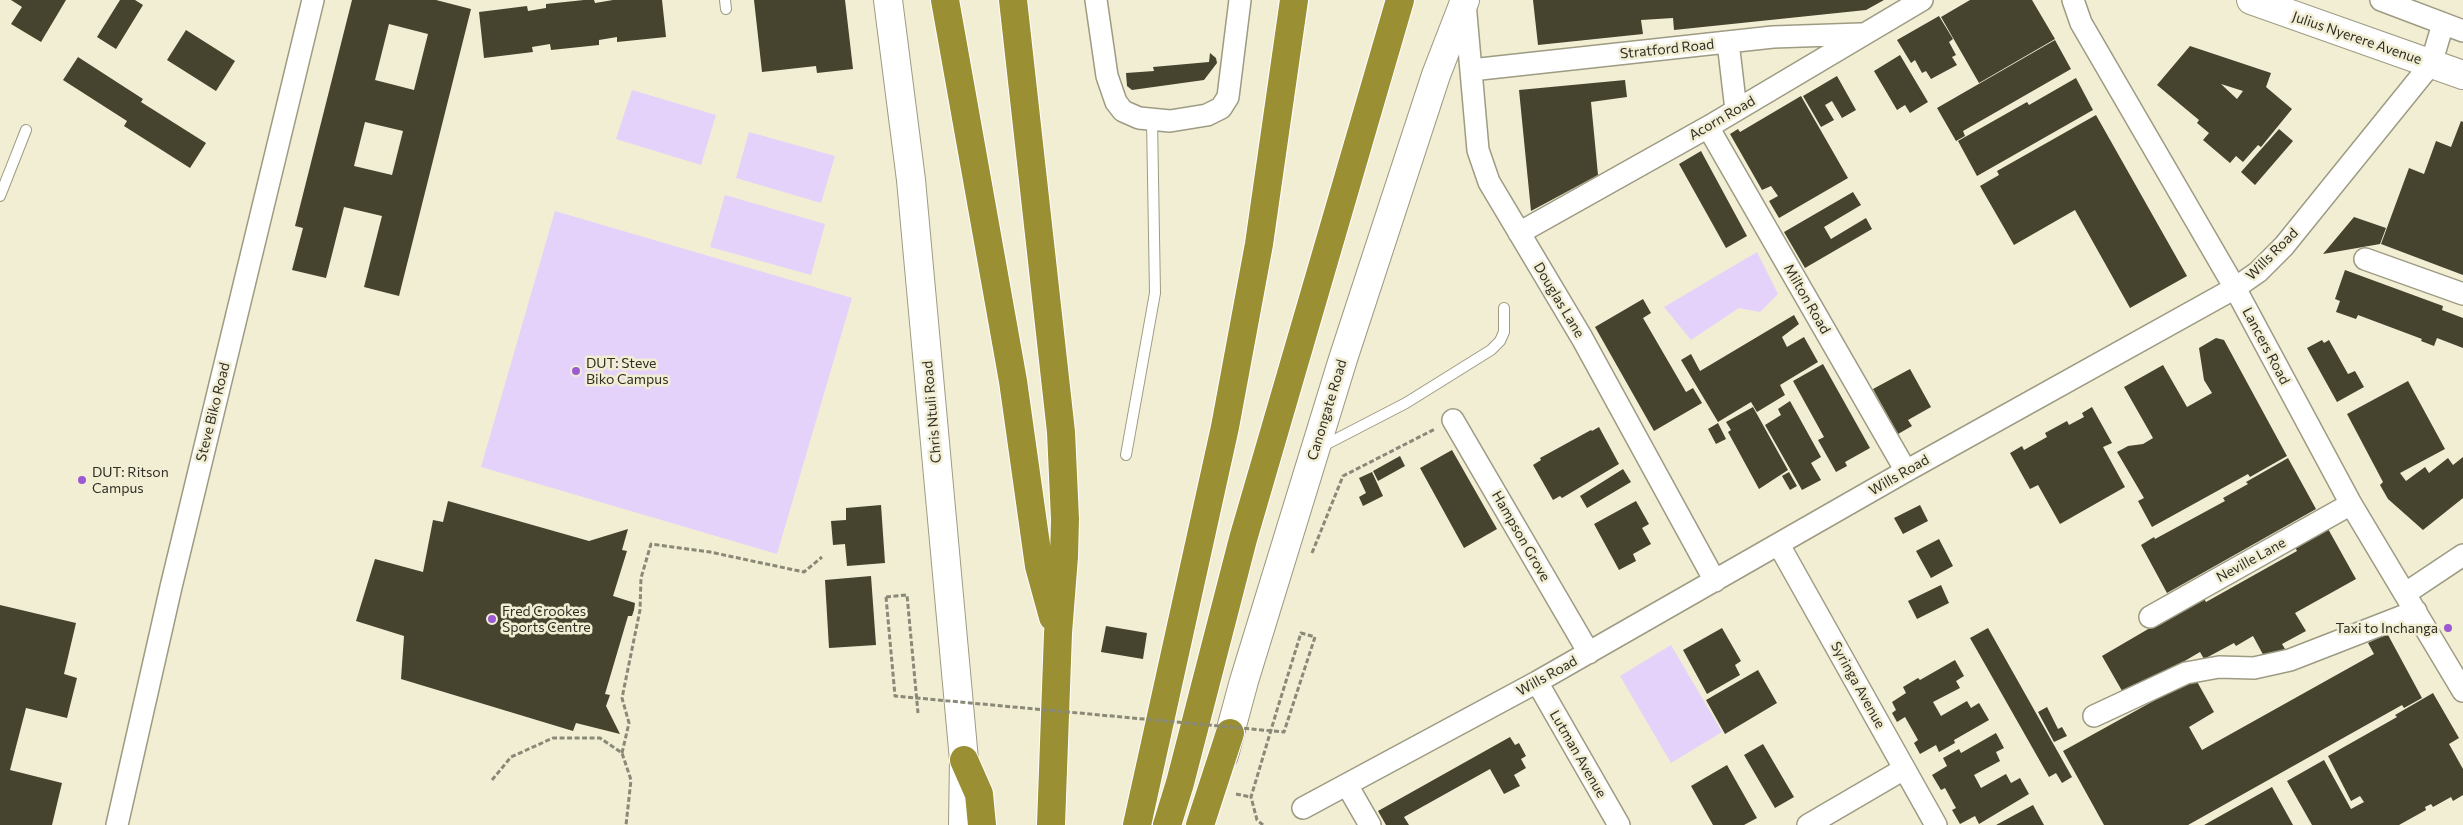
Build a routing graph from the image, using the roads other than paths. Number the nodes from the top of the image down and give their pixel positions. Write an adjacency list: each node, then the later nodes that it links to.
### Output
1 (313, 0): 51 (street, Steve Biko Road)
2 (888, 0): 47 (main road, Chris Ntuli Road)
3 (945, 0): 41 (highway)
4 (1014, 0): 41 (highway)
5 (1096, 0): 22 (street)
6 (1240, 0): 22 (street)
7 (1294, 0): 55 (highway)
8 (1400, 0): 56 (highway)
9 (1465, 0): 19 (street, Douglas Lane); 32 (main road, Canongate Road)
10 (1922, 0): 16 (street, Acorn Road)
11 (2073, 0): 28 (street, Lancers Road)
12 (2251, 0): 18 (main road, Julius Nyerere Avenue)
13 (2381, 0): 14 (street)
14 (2443, 24): 15 (street); 18 (street)
15 (2463, 31)
16 (1863, 34): 17 (street, Stratford Road); 21 (street, Acorn Road)
17 (1728, 42): 19 (street, Stratford Road); 21 (street)
18 (2431, 64): 20 (main road, Julius Nyerere Avenue); 28 (street, Wills Road)
19 (1471, 70): 26 (street, Douglas Lane)
20 (2463, 75)
21 (1736, 110): 23 (street, Acorn Road)
22 (1152, 119): 33 (lane)
23 (1708, 127): 26 (street, Acorn Road); 34 (street, Milton Road)
24 (26, 130): 25 (lane)
25 (0, 196)
26 (1519, 233): 38 (street, Douglas Lane)
27 (2365, 259): 29 (street)
28 (2235, 288): 34 (street, Wills Road); 35 (street, Lancers Road)
29 (2463, 294)
30 (1504, 308): 32 (lane)
31 (1454, 420): 42 (street, Hampson Grove)
32 (1316, 450): 46 (main road, Canongate Road)
33 (1126, 456)
34 (1906, 471): 36 (street, Wills Road)
35 (2352, 504): 39 (street, Lancers Road); 40 (street, Neville Lane)
36 (1779, 545): 38 (street, Wills Road); 48 (street, Syringa Avenue)
37 (2463, 555): 39 (street)
38 (1715, 580): 42 (street, Wills Road)
39 (2411, 602): 44 (street, Lancers Road); 45 (street)
40 (2150, 617)
41 (1058, 633): 54 (highway)
42 (1589, 653): 43 (street, Wills Road)
43 (1537, 682): 49 (street, Wills Road); 60 (street, Lutman Avenue)
44 (2463, 691)
45 (2094, 716)
46 (1243, 730): 57 (highway); 58 (main road, Canongate Road)
47 (964, 760): 52 (main road, Chris Ntuli Road); 53 (highway)
48 (1904, 769): 61 (street); 62 (street, Syringa Avenue)
49 (1347, 785): 50 (street, Wills Road); 59 (street)
50 (1303, 808)
51 (117, 825)
52 (963, 825)
53 (982, 825)
54 (1050, 825)
55 (1137, 825)
56 (1167, 825)
57 (1200, 825)
58 (1208, 825)
59 (1370, 825)
60 (1620, 825)
61 (1808, 825)
62 (1936, 825)

